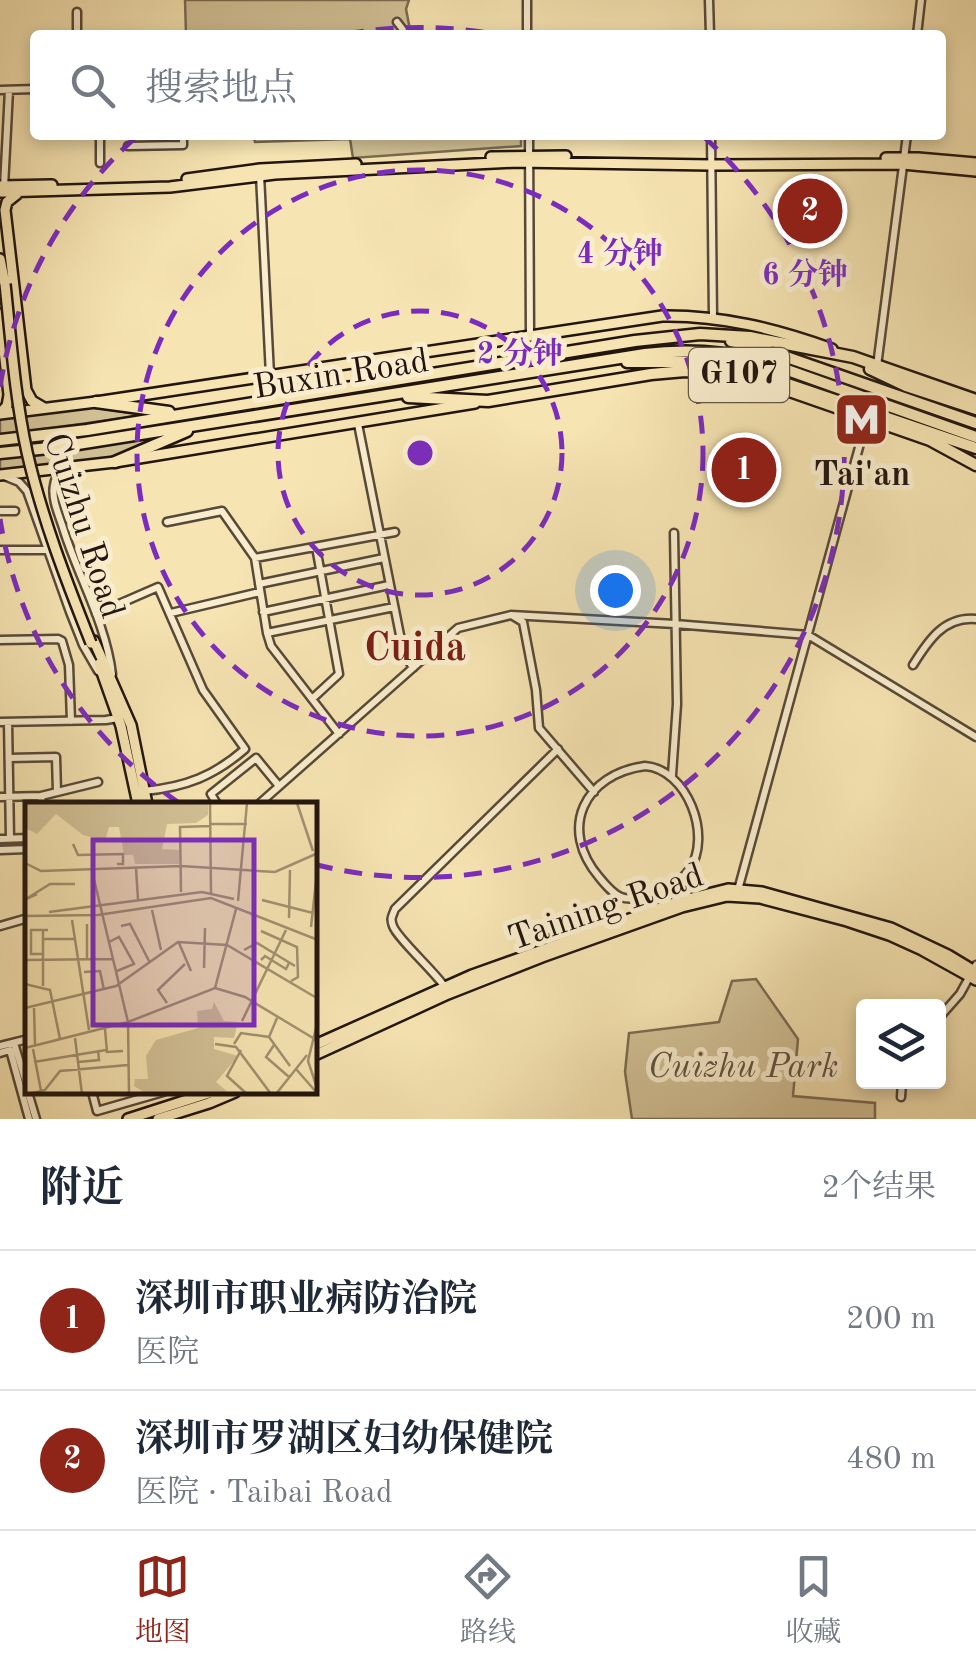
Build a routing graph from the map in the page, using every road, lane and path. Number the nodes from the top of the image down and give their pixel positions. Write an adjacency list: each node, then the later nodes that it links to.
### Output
1 (527, 0): 8 (street)
2 (709, 0): 9 (street)
3 (921, 0): 10 (street)
4 (77, 12): 6 (street)
5 (397, 22): 7 (street)
6 (76, 30)
7 (403, 30)
8 (527, 30)
9 (710, 30)
10 (918, 30)
11 (30, 89): 12 (street)
12 (5, 90): 26 (street)
13 (100, 140): 21 (street)
14 (183, 140): 18 (street)
15 (529, 140): 19 (street)
16 (711, 140): 22 (street)
17 (906, 140): 20 (street)
18 (128, 146)
19 (530, 159): 22 (main road); 25 (main road); 34 (street)
20 (904, 160): 22 (main road); 23 (main road); 24 (main road); 38 (street)
21 (100, 162)
22 (711, 162): 33 (street)
23 (976, 163)
24 (976, 171)
25 (260, 172): 26 (main road); 27 (main road); 39 (street)
26 (2, 189): 27 (main road)
27 (24, 192): 30 (main road, Cuizhu Road)
28 (0, 209): 31 (main road, Cuizhu Road)
29 (0, 259): 31 (main road, Cuizhu Road)
30 (12, 270): 31 (main road, Cuizhu Road); 40 (main road)
31 (7, 284): 94 (main road, Cuizhu Road, bridge)
32 (0, 314): 41 (main road)
33 (713, 318): 34 (main road); 36 (main road)
34 (530, 335): 39 (main road)
35 (677, 337): 36 (highway, Buxin Road / G107); 49 (highway, Buxin Road / G107); 51 (highway, Buxin Road)
36 (853, 357): 38 (highway, G107); 47 (highway)
37 (602, 362): 42 (highway, Buxin Road); 54 (highway); 55 (highway, Buxin Road)
38 (878, 366): 43 (highway, G107)
39 (270, 375): 45 (main road)
40 (26, 390): 41 (main road); 46 (main road)
41 (9, 395): 48 (main road)
42 (387, 395): 44 (highway, G107); 52 (highway, Buxin Road / G107)
43 (976, 400)
44 (488, 401): 50 (highway, G107); 53 (main road)
45 (96, 402): 46 (main road); 49 (highway)
46 (50, 408): 48 (main road)
47 (976, 410)
48 (0, 413)
49 (194, 413): 56 (highway, Buxin Road / G107)
50 (867, 418): 61 (highway, G107); 90 (street)
51 (976, 423)
52 (204, 424): 58 (highway, Buxin Road / G107); 60 (highway)
53 (358, 424): 60 (main road); 71 (street)
54 (928, 430): 57 (highway); 59 (highway)
55 (976, 437)
56 (0, 440)
57 (976, 448)
58 (0, 453)
59 (976, 457)
60 (114, 462): 62 (main road)
61 (976, 465)
62 (72, 469): 63 (main road); 65 (street)
63 (2, 475): 64 (street)
64 (33, 504): 65 (street); 74 (street)
65 (56, 506): 84 (street)
66 (0, 511): 67 (street)
67 (16, 511)
68 (167, 522): 75 (street)
69 (394, 532): 71 (street)
70 (674, 534): 88 (street)
71 (380, 535): 72 (street); 76 (street)
72 (316, 547): 75 (street); 77 (street)
73 (0, 550): 74 (street)
74 (47, 550): 94 (street)
75 (255, 558): 79 (street)
76 (384, 558): 77 (street); 78 (street)
77 (320, 572): 79 (street); 80 (street)
78 (390, 585): 80 (street); 81 (street)
79 (260, 588): 82 (street); 83 (street)
80 (325, 599): 82 (street); 87 (street)
81 (394, 607): 87 (street); 93 (street)
82 (263, 612): 89 (street)
83 (170, 613): 84 (street); 106 (street)
84 (96, 614): 94 (street)
85 (511, 615): 88 (street); 93 (street); 101 (street)
86 (976, 619): 92 (street)
87 (329, 620): 89 (street); 95 (street)
88 (675, 624): 90 (street); 103 (street)
89 (267, 633): 95 (street)
90 (808, 635): 100 (street); 121 (street)
91 (0, 640): 97 (street)
92 (913, 665)
93 (413, 668): 99 (street)
94 (109, 682): 96 (main road, Cuizhu Road); 106 (main road, Cuizhu Road)
95 (312, 699): 99 (street)
96 (119, 717): 97 (street); 112 (main road, Cuizhu Road)
97 (71, 721): 98 (street)
98 (4, 722): 102 (street)
99 (339, 734): 105 (street)
100 (976, 737)
101 (558, 750): 108 (street); 127 (street)
102 (6, 761): 107 (street); 109 (street)
103 (672, 776): 108 (street); 122 (street)
104 (98, 782): 107 (street)
105 (280, 786): 114 (street); 115 (street)
106 (144, 791): 113 (main road, Cuizhu Road)
107 (58, 792): 111 (street)
108 (594, 792): 122 (street)
109 (10, 796): 110 (street); 111 (street); 117 (street)
110 (0, 797)
111 (41, 800)
112 (138, 802)
113 (147, 802)
114 (216, 802)
115 (260, 802)
116 (0, 838): 117 (street)
117 (10, 838): 118 (street)
118 (25, 838)
119 (25, 849): 120 (street)
120 (0, 850)
121 (738, 892): 123 (main road, Taining Road); 126 (main road, Taining Road); 133 (main road, Taining Road)
122 (631, 899): 123 (street)
123 (636, 916): 127 (main road, Taining Road)
124 (25, 919): 125 (street)
125 (0, 926)
126 (974, 973): 128 (street)
127 (444, 986): 131 (main road, Taining Road)
128 (946, 1010)
129 (25, 1040): 130 (street)
130 (14, 1044): 132 (street); 134 (street)
131 (318, 1045)
132 (0, 1049): 145 (street)
133 (318, 1054)
134 (25, 1080)
135 (902, 1089): 140 (street)
136 (28, 1094): 145 (street)
137 (93, 1094): 141 (street)
138 (156, 1094): 141 (street)
139 (206, 1096): 143 (main road); 144 (main road)
140 (901, 1097)
141 (135, 1100): 142 (street)
142 (141, 1115): 143 (main road); 146 (main road)
143 (158, 1116)
144 (206, 1118)
145 (32, 1119)
146 (128, 1119)

